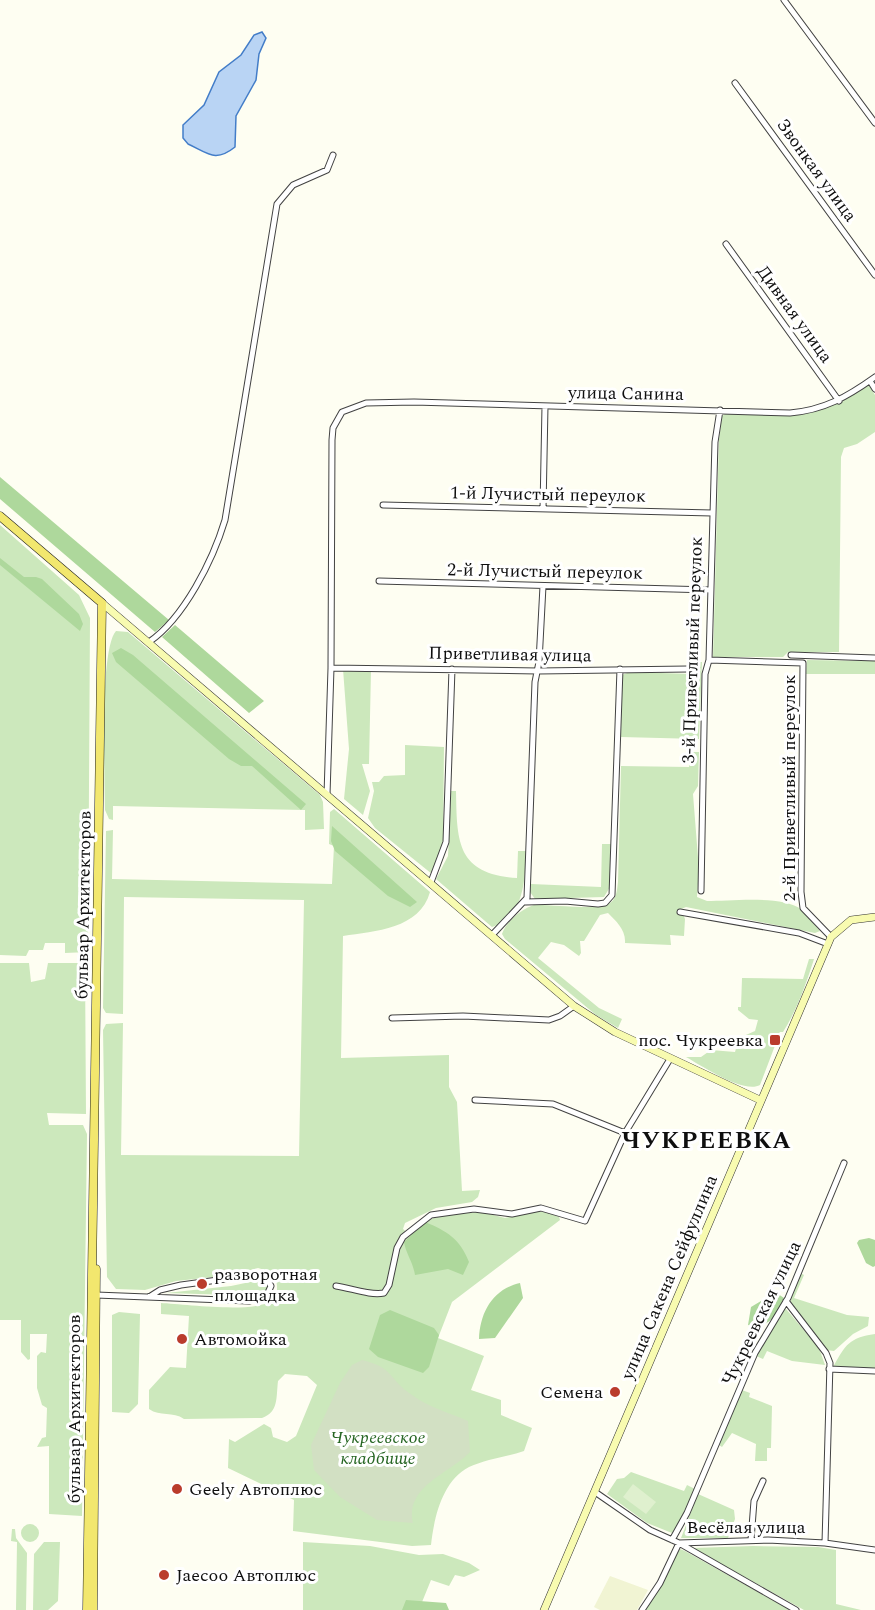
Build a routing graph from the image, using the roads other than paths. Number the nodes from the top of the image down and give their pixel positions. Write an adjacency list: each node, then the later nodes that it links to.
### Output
1 (784, 0): 3 (street)
2 (735, 83): 6 (street, Звонкая улица)
3 (875, 123)
4 (333, 155): 20 (street)
5 (726, 244): 9 (street, Дивная улица)
6 (875, 275)
7 (872, 379): 8 (street); 9 (street, улица Санина)
8 (875, 389)
9 (839, 401): 11 (street, улица Санина)
10 (545, 406): 11 (street, улица Санина); 13 (street); 24 (street, улица Санина)
11 (720, 410): 14 (street, 3-й Приветливый переулок)
12 (382, 505): 13 (street, 1-й Лучистый переулок)
13 (543, 508): 14 (street, 1-й Лучистый переулок)
14 (712, 513): 18 (street, 3-й Приветливый переулок)
15 (0, 516): 19 (main road)
16 (379, 582): 17 (street, 2-й Лучистый переулок)
17 (543, 586): 18 (street, 2-й Лучистый переулок); 28 (street)
18 (710, 590): 23 (street, 3-й Приветливый переулок)
19 (102, 603): 20 (main road); 45 (main road, бульвар Архитекторов)
20 (149, 642): 29 (main road)
21 (791, 655): 22 (street)
22 (875, 658)
23 (709, 660): 31 (street, 3-й Приветливый переулок); 36 (street, 2-й Приветливый переулок)
24 (331, 668): 25 (street, Приветливая улица); 29 (street)
25 (452, 669): 28 (street, Приветливая улица); 30 (street)
26 (620, 669): 27 (street, Приветливая улица); 28 (street, Приветливая улица); 32 (street)
27 (688, 669)
28 (538, 671): 32 (street)
29 (327, 795): 30 (main road)
30 (431, 882): 35 (main road)
31 (701, 891)
32 (525, 902): 35 (street)
33 (680, 912): 36 (street)
34 (875, 918): 36 (main road, улица Сакена Сейфуллина)
35 (492, 935): 37 (main road)
36 (829, 940): 41 (main road, улица Сакена Сейфуллина)
37 (574, 1006): 38 (street); 39 (main road)
38 (392, 1018)
39 (670, 1059): 41 (main road); 42 (street)
40 (475, 1100): 42 (street)
41 (760, 1100): 51 (main road, улица Сакена Сейфуллина)
42 (625, 1133): 44 (street)
43 (844, 1163): 47 (street, Чукреевская улица)
44 (336, 1286)
45 (93, 1294): 46 (street); 56 (main road, бульвар Архитекторов); 57 (main road, бульвар Архитекторов)
46 (149, 1297): 46 (street)
47 (786, 1301): 48 (street); 53 (street, Чукреевская улица)
48 (829, 1369): 49 (street); 54 (street)
49 (875, 1371)
50 (763, 1480): 52 (street)
51 (595, 1492): 53 (street, Весёлая улица); 58 (main road, улица Сакена Сейфуллина)
52 (751, 1540): 53 (street, Весёлая улица); 54 (street, Весёлая улица)
53 (675, 1542): 59 (street); 60 (street)
54 (825, 1543): 55 (street, Весёлая улица)
55 (875, 1550)
56 (87, 1610)
57 (93, 1610)
58 (544, 1610)
59 (642, 1610)
60 (796, 1610)

